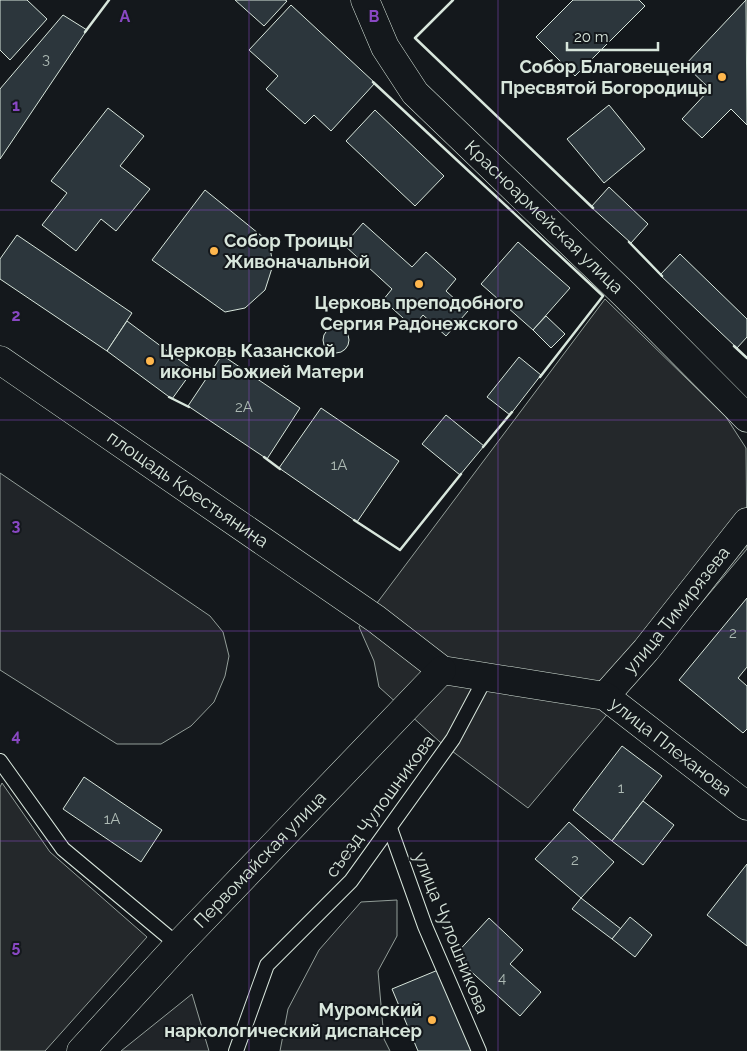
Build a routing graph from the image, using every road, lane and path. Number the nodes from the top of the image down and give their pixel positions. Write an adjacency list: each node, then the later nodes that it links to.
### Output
1 (365, 0): 3 (street, Красноармейская улица)
2 (0, 360): 5 (street, площадь Крестьянина)
3 (747, 418)
4 (747, 522): 7 (street, улица Тимирязева)
5 (442, 670): 6 (street, улица Плеханова); 11 (street, Первомайская улица)
6 (486, 677): 7 (street, улица Плеханова); 10 (lane, съезд Чулошникова)
7 (605, 696): 9 (street, улица Плеханова)
8 (0, 762): 11 (lane)
9 (747, 806)
10 (390, 828): 13 (lane, съезд Чулошникова); 14 (lane, улица Чулошникова)
11 (178, 945): 12 (street, Первомайская улица)
12 (81, 1051)
13 (236, 1051)
14 (479, 1051)

